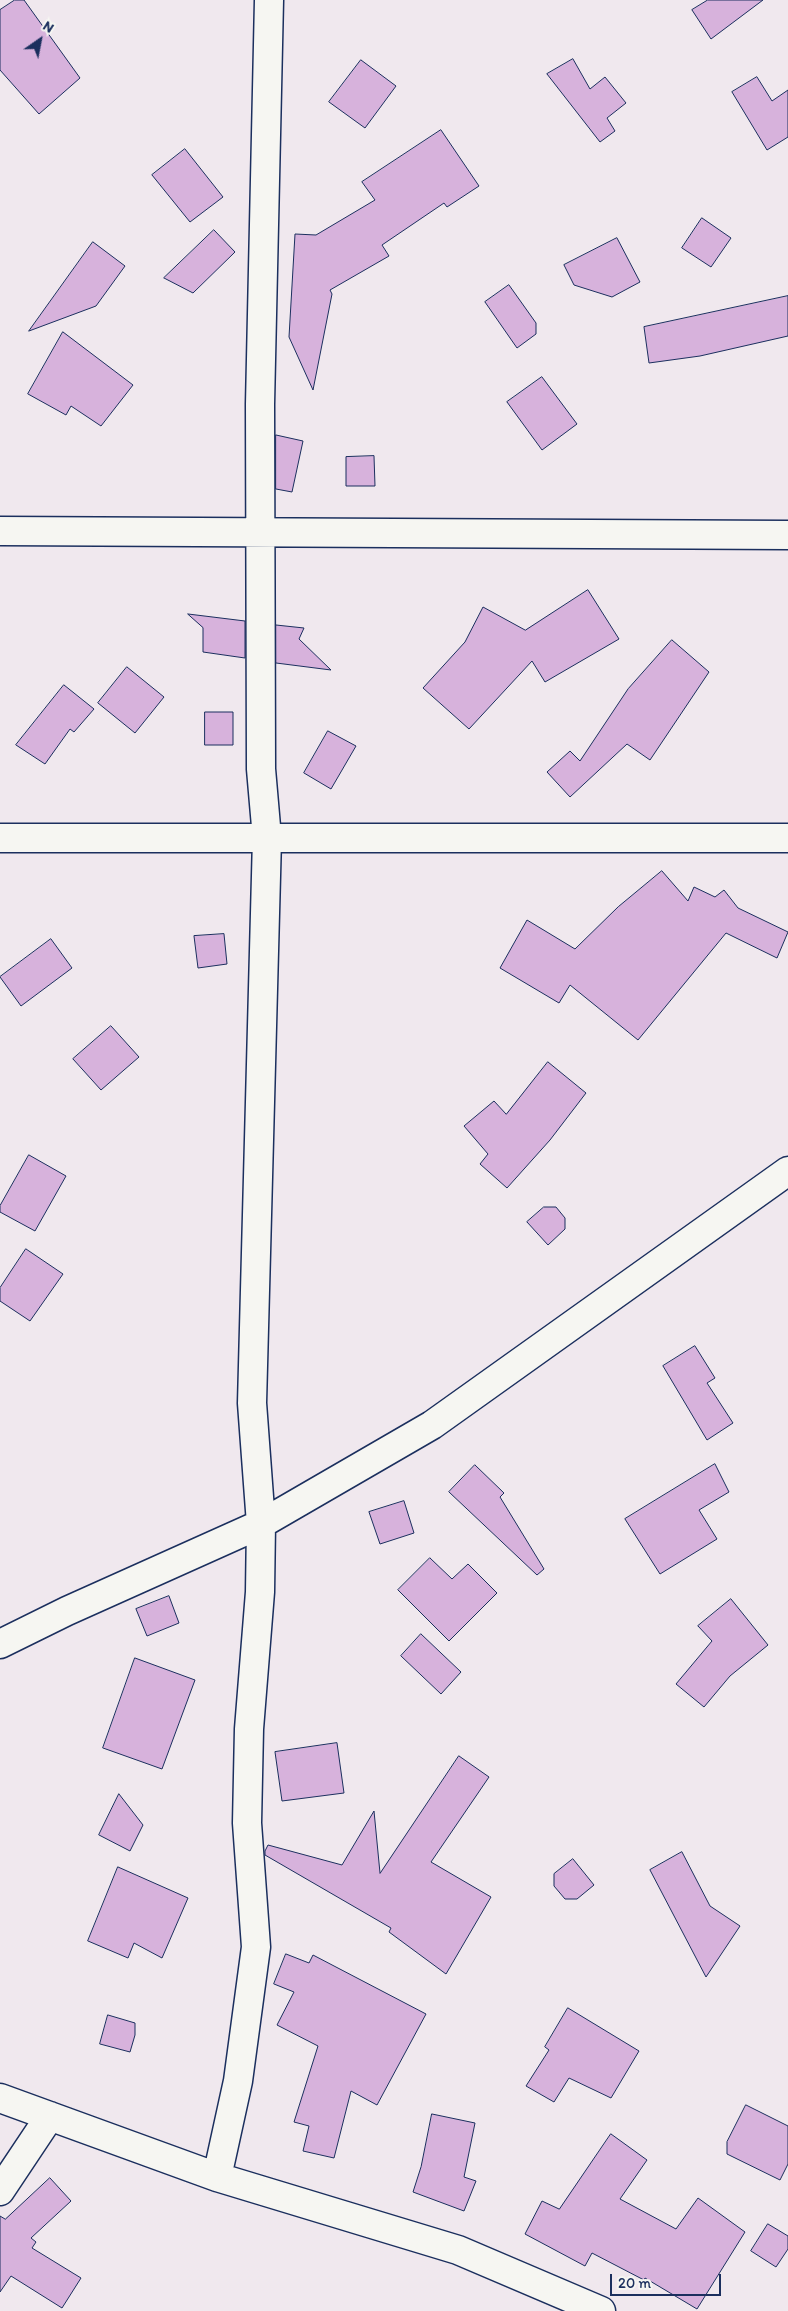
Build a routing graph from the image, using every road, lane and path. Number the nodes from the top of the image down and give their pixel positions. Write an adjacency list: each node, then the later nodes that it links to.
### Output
1 (269, 0): 3 (street)
2 (0, 531): 3 (street)
3 (260, 532): 4 (street); 6 (street)
4 (788, 534)
5 (0, 838): 6 (street)
6 (267, 838): 7 (street); 9 (street)
7 (788, 838)
8 (788, 1171): 9 (street)
9 (261, 1524): 10 (street); 13 (street)
10 (0, 1644)
11 (0, 2098): 12 (street)
12 (50, 2116): 13 (street); 14 (street)
13 (217, 2177): 15 (street)
14 (0, 2191)
15 (601, 2311)

